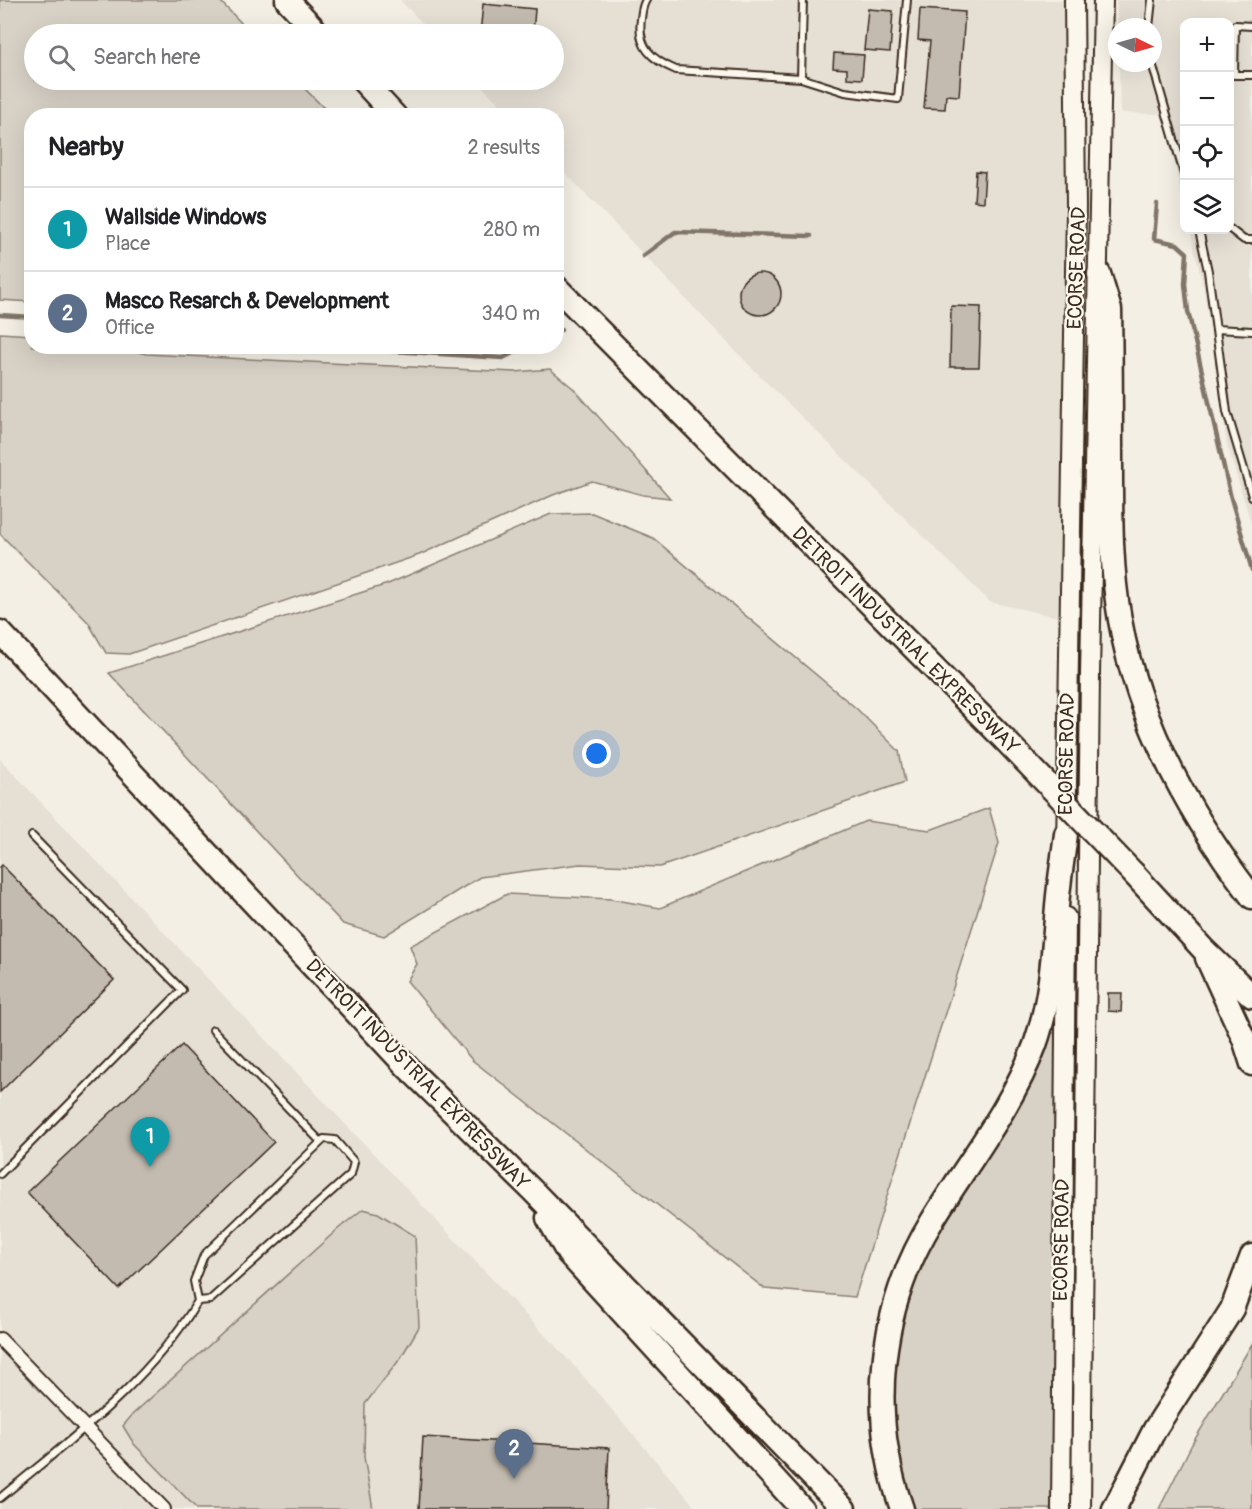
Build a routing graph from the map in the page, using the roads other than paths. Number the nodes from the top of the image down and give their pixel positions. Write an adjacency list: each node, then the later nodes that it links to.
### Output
1 (287, 0): 9 (highway)
2 (646, 0): 13 (lane)
3 (803, 0): 13 (lane)
4 (907, 0): 13 (lane)
5 (1074, 0): 27 (main road, ECORSE ROAD)
6 (1102, 0): 21 (main road, ECORSE ROAD)
7 (1152, 0): 8 (lane)
8 (1150, 18)
9 (310, 24)
10 (1252, 26): 12 (lane)
11 (1155, 72): 16 (lane)
12 (1252, 75)
13 (801, 78)
14 (371, 90): 15 (highway)
15 (388, 108)
16 (1179, 157): 17 (lane)
17 (1180, 160)
18 (1234, 232): 20 (lane)
19 (1200, 234): 23 (lane)
20 (1252, 240)
21 (1099, 274): 29 (highway); 47 (main road, ECORSE ROAD)
22 (564, 295): 30 (highway, DETROIT INDUSTRIAL EXPRESSWAY, bridge)
23 (1216, 329): 24 (lane); 25 (lane)
24 (1252, 331)
25 (1252, 496)
26 (0, 632): 36 (highway, DETROIT INDUSTRIAL EXPRESSWAY)
27 (1066, 834): 45 (highway); 46 (main road, ECORSE ROAD)
28 (32, 836): 35 (lane)
29 (1252, 897)
30 (1203, 949): 31 (highway, DETROIT INDUSTRIAL EXPRESSWAY); 33 (highway)
31 (1252, 996)
32 (213, 1030): 34 (lane)
33 (1252, 1064)
34 (321, 1142): 38 (lane); 38 (lane)
35 (0, 1174)
36 (532, 1190): 43 (highway); 44 (highway, DETROIT INDUSTRIAL EXPRESSWAY)
37 (1252, 1256): 48 (highway)
38 (198, 1301): 40 (lane)
39 (0, 1339): 40 (street)
40 (87, 1429): 41 (lane); 42 (street)
41 (0, 1498)
42 (164, 1509)
43 (802, 1509)
44 (844, 1509)
45 (902, 1509)
46 (1061, 1509)
47 (1080, 1509)
48 (1114, 1509)

